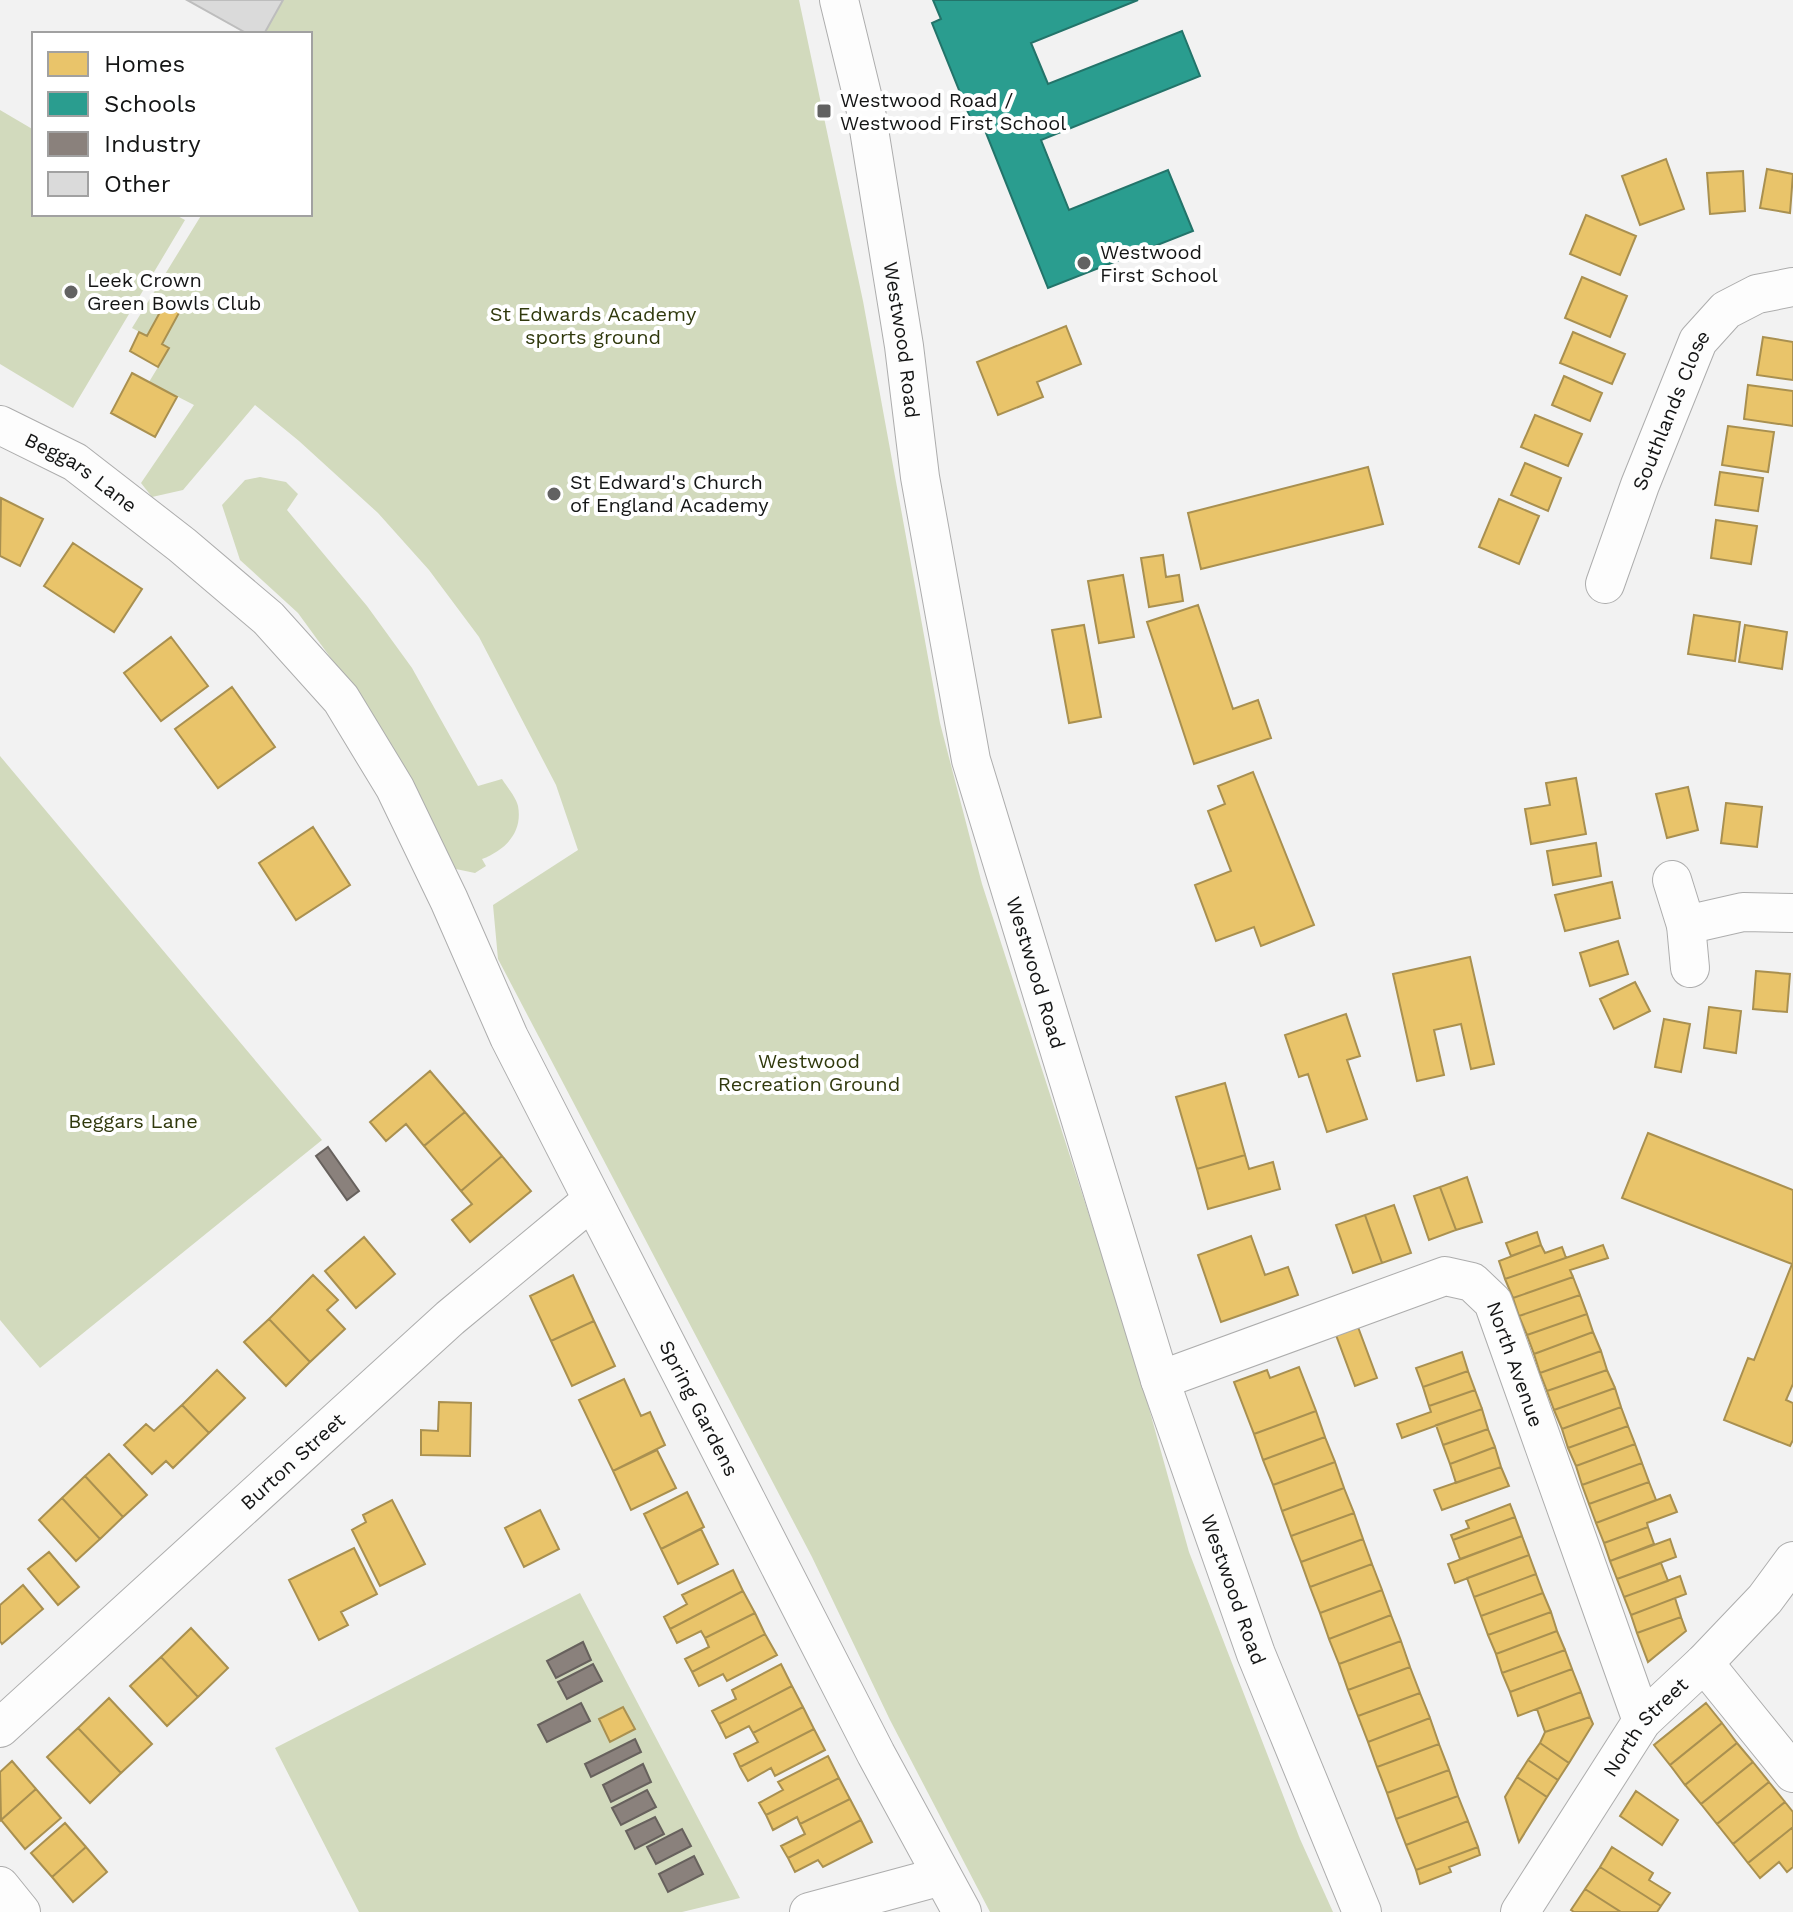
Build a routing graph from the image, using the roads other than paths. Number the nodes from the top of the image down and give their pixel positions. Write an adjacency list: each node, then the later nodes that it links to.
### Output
1 (839, 0): 11 (street, Westwood Road)
2 (1793, 287): 4 (street, Southlands Close)
3 (0, 425): 6 (street, Beggars Lane)
4 (1605, 584)
5 (1672, 880): 8 (street)
6 (449, 900): 10 (street, Spring Gardens)
7 (1793, 913): 8 (street)
8 (1686, 925): 9 (street)
9 (1690, 968)
10 (591, 1201): 15 (street, Burton Street); 17 (street, Spring Gardens)
11 (1160, 1380): 14 (street, North Avenue); 22 (street, Westwood Road)
12 (1793, 1561): 13 (street, North Street)
13 (1704, 1663): 14 (street, North Street); 16 (street)
14 (1642, 1721): 23 (street, North Street)
15 (0, 1728)
16 (1793, 1773)
17 (942, 1876): 20 (street); 21 (street, Spring Gardens)
18 (0, 1886): 19 (street)
19 (21, 1912)
20 (809, 1912)
21 (962, 1912)
22 (1362, 1912)
23 (1520, 1912)

